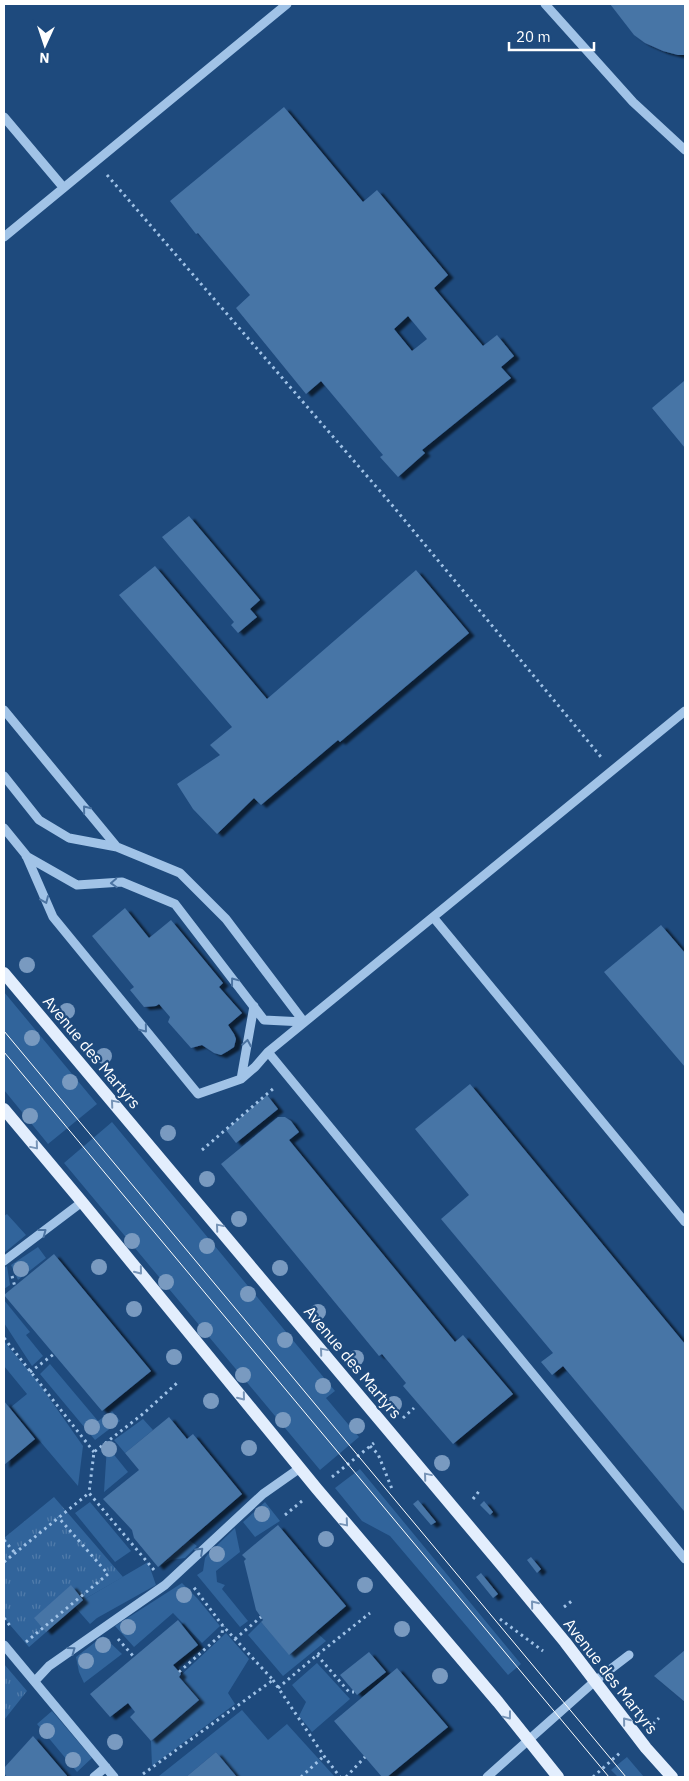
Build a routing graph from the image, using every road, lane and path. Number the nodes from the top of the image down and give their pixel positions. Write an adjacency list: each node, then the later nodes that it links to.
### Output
1 (287, 4): 5 (street)
2 (545, 4): 4 (street)
3 (4, 117): 6 (street)
4 (685, 150)
5 (96, 161): 6 (street); 10 (path)
6 (63, 187): 7 (street)
7 (4, 236)
8 (4, 710): 13 (street, one-way to 8)
9 (685, 711): 10 (street)
10 (612, 771): 15 (street)
11 (4, 776): 13 (street)
12 (4, 828): 14 (street)
13 (116, 846): 18 (street)
14 (26, 856): 17 (street, one-way to 14); 21 (street, one-way to 21)
15 (433, 917): 18 (street); 25 (street)
16 (4, 973): 62 (main road, Avenue des Martyrs, one-way to 16)
17 (254, 1006): 18 (street); 21 (street, one-way to 17)
18 (304, 1022): 19 (street)
19 (268, 1052): 20 (street); 21 (street)
20 (288, 1076): 23 (path); 43 (street)
21 (240, 1079)
22 (4, 1109): 24 (main road, one-way to 24)
23 (202, 1150)
24 (82, 1202): 26 (street, one-way to 24); 34 (main road, one-way to 34)
25 (685, 1222)
26 (4, 1261)
27 (4, 1338): 29 (path)
28 (54, 1354): 29 (path)
29 (30, 1372): 33 (path)
30 (177, 1383): 33 (path)
31 (377, 1440): 32 (path)
32 (370, 1446): 35 (path); 36 (path)
33 (94, 1452): 38 (path)
34 (300, 1468): 45 (street, one-way to 34); 65 (main road, one-way to 65)
35 (333, 1477)
36 (392, 1489)
37 (480, 1490): 39 (path)
38 (89, 1492): 40 (path); 46 (path)
39 (470, 1503)
40 (58, 1517): 42 (path); 56 (path)
41 (4, 1540): 42 (path)
42 (15, 1553): 44 (path)
43 (685, 1559)
44 (4, 1562)
45 (180, 1571): 46 (street); 52 (path)
46 (165, 1585): 61 (street, one-way to 46)
47 (573, 1600): 48 (path)
48 (561, 1610)
49 (370, 1613): 58 (path)
50 (261, 1617): 53 (path)
51 (500, 1619): 55 (path)
52 (224, 1626): 53 (path); 59 (path)
53 (235, 1639): 60 (path)
54 (4, 1645): 56 (street)
55 (544, 1653)
56 (11, 1654): 61 (street)
57 (629, 1654): 62 (street)
58 (316, 1655): 63 (path); 64 (path)
59 (179, 1672)
60 (273, 1680): 63 (path); 70 (path)
61 (34, 1681): 69 (street)
62 (595, 1682): 65 (street); 79 (main road, Avenue des Martyrs, one-way to 62)
63 (278, 1688): 67 (path)
64 (354, 1692)
65 (527, 1741): 76 (street); 77 (main road)
66 (627, 1747): 78 (path)
67 (324, 1756): 73 (path); 74 (path)
68 (365, 1758): 75 (path)
69 (106, 1767): 71 (street); 72 (street)
70 (143, 1774)
71 (94, 1777)
72 (114, 1777)
73 (301, 1777)
74 (340, 1777)
75 (346, 1777)
76 (487, 1777)
77 (558, 1777)
78 (593, 1777)
79 (672, 1777)

